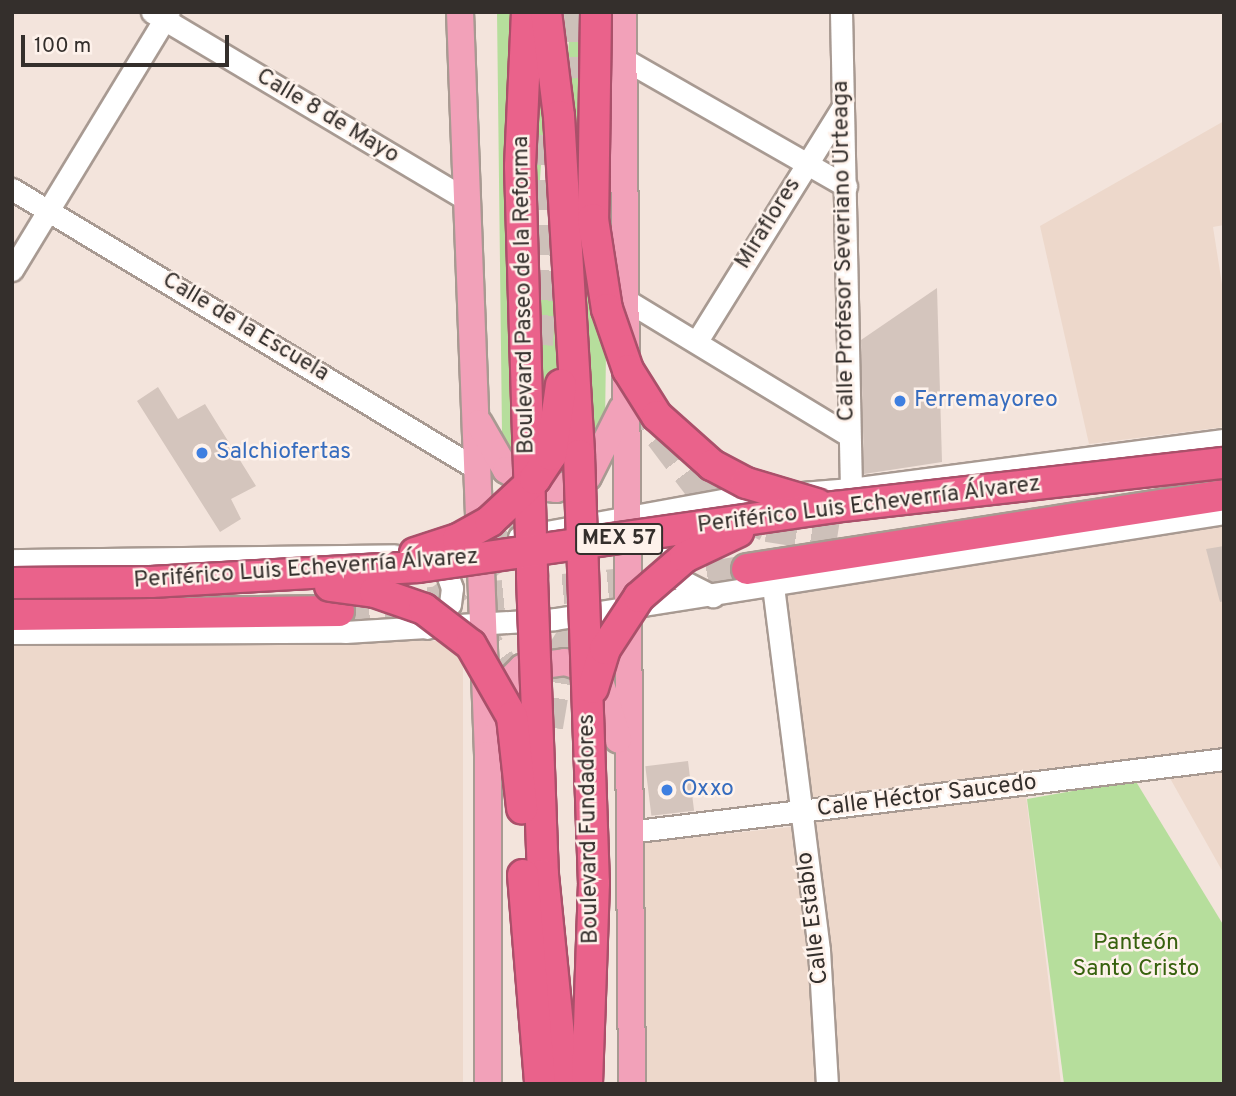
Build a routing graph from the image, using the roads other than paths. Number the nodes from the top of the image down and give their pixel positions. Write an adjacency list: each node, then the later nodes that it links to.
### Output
1 (460, 12): 14 (main road)
2 (527, 12): 40 (highway, Boulevard Paseo de la Reforma, bridge)
3 (532, 12): 37 (highway, bridge)
4 (547, 12): 38 (highway, Boulevard Paseo de la Reforma / MEX 57, bridge)
5 (596, 12): 26 (highway, bridge)
6 (623, 12): 9 (main road)
7 (841, 12): 10 (street, Calle Profesor Severiano Urteaga)
8 (162, 15): 14 (street, Calle 8 de Mayo); 15 (street)
9 (624, 59): 11 (street); 17 (main road)
10 (842, 108): 11 (street, Miraflores); 12 (street, Calle Profesor Severiano Urteaga)
11 (806, 164): 12 (street); 18 (street, Miraflores)
12 (846, 186): 21 (street, Calle Profesor Severiano Urteaga)
13 (12, 189): 15 (street, Calle de la Escuela)
14 (466, 199): 20 (main road)
15 (48, 209): 16 (street); 24 (street, Calle de la Escuela)
16 (12, 270)
17 (626, 300): 18 (street); 19 (main road)
18 (697, 341): 21 (street)
19 (629, 387): 20 (main road); 30 (main road)
20 (475, 415): 24 (main road)
21 (848, 435): 26 (street, Calle Profesor Severiano Urteaga)
22 (1224, 440): 26 (street)
23 (1224, 463): 26 (highway, Periférico Luis Echeverría Álvarez / MEX 57, bridge)
24 (477, 469): 33 (main road)
25 (1224, 495): 31 (highway, Periférico Luis Echeverría Álvarez)
26 (843, 498): 27 (street); 29 (highway, Periférico Luis Echeverría Álvarez / MEX 57, bridge)
27 (701, 504): 30 (street); 43 (street)
28 (1224, 513): 42 (street)
29 (771, 517): 37 (highway, Periférico Luis Echeverría Álvarez / MEX 57, bridge); 58 (highway, bridge)
30 (626, 518): 33 (street); 44 (main road)
31 (1039, 522): 32 (highway); 36 (highway, Periférico Luis Echeverría Álvarez)
32 (837, 538)
33 (478, 548): 34 (street); 47 (main road)
34 (421, 555): 35 (street); 48 (street)
35 (12, 559)
36 (747, 569)
37 (284, 575): 39 (highway, Periférico Luis Echeverría Álvarez / MEX 57, bridge)
38 (582, 575): 59 (highway, Boulevard Fundadores / MEX 57, bridge)
39 (247, 577): 41 (highway, Periférico Luis Echeverría Álvarez / MEX 57, bridge); 56 (highway, bridge)
40 (532, 577): 57 (highway, Boulevard Fundadores, bridge)
41 (12, 583)
42 (773, 586): 43 (street); 53 (street, Calle Establo)
43 (713, 597): 44 (street)
44 (626, 607): 47 (street); 52 (main road)
45 (339, 611): 46 (highway, Periférico Luis Echeverría Álvarez)
46 (12, 615)
47 (483, 624): 48 (street); 50 (main road)
48 (425, 630): 49 (street)
49 (12, 633)
50 (488, 755): 52 (main road); 55 (main road)
51 (1224, 759): 53 (street, Calle Héctor Saucedo)
52 (628, 774): 54 (main road)
53 (801, 813): 54 (street, Calle Héctor Saucedo); 61 (street, Calle Establo)
54 (629, 832): 60 (main road)
55 (488, 1084)
56 (540, 1084)
57 (564, 1084)
58 (570, 1084)
59 (587, 1084)
60 (632, 1084)
61 (827, 1084)

